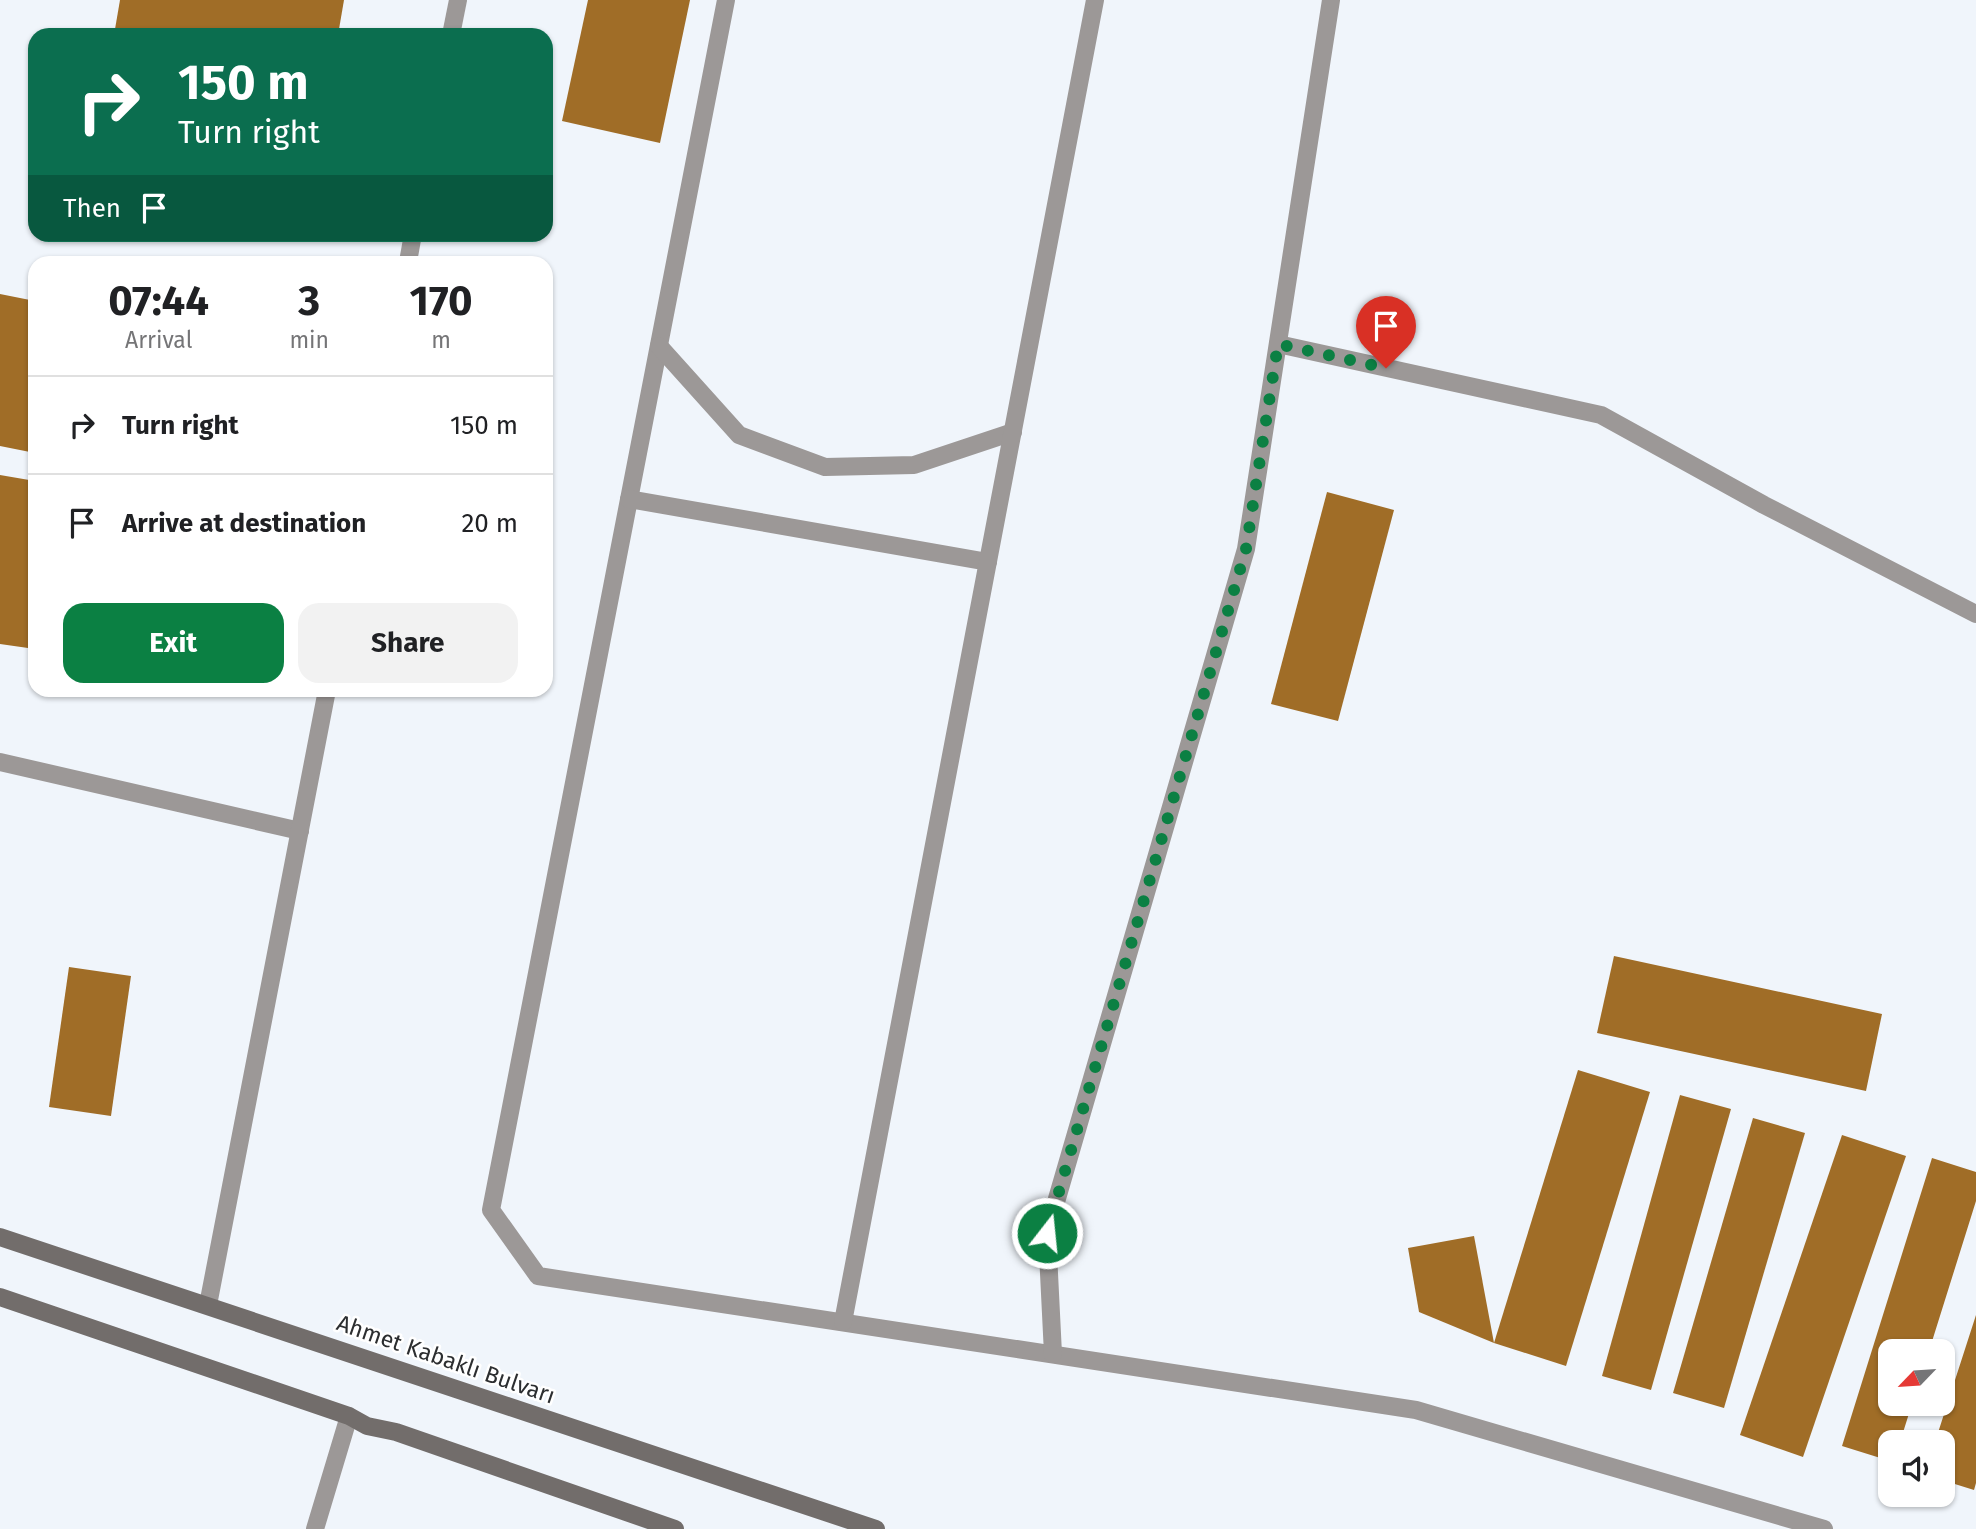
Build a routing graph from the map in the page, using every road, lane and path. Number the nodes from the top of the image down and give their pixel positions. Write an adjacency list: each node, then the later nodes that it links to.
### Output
1 (458, 0): 5 (street)
2 (726, 0): 7 (street)
3 (1095, 0): 8 (street)
4 (1331, 0): 6 (street)
5 (453, 28)
6 (1278, 344): 11 (street); 19 (street)
7 (659, 346): 8 (street); 9 (street)
8 (1013, 432): 10 (street)
9 (629, 499): 10 (street); 18 (street)
10 (988, 562): 18 (street)
11 (1976, 614)
12 (326, 697): 14 (street)
13 (0, 762): 14 (street)
14 (300, 831): 17 (street)
15 (0, 1237): 17 (main road, Ahmet Kabaklı Bulvarı)
16 (0, 1297): 20 (main road)
17 (208, 1305): 23 (main road, Ahmet Kabaklı Bulvarı)
18 (843, 1322): 19 (street)
19 (1053, 1354): 24 (street)
20 (349, 1416): 21 (street); 22 (main road)
21 (315, 1529)
22 (675, 1529)
23 (876, 1529)
24 (1824, 1529)

